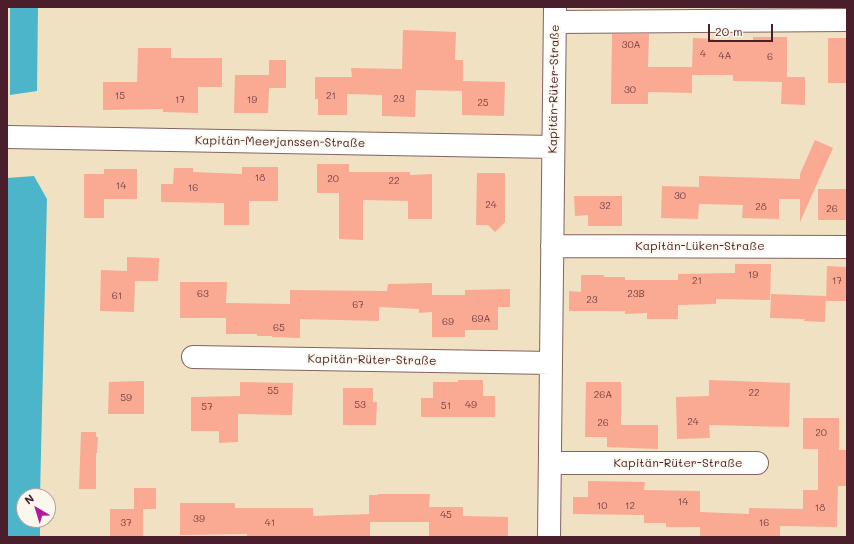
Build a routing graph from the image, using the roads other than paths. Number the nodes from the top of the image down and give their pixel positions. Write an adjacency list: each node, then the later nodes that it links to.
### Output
1 (555, 14): 2 (street); 4 (street, Kapitän-Rüter-Straße)
2 (847, 20)
3 (7, 137): 4 (street, Kapitän-Meerjanssen-Straße)
4 (553, 147): 5 (street, Kapitän-Rüter-Straße)
5 (552, 246): 6 (street, Kapitän-Lüken-Straße); 8 (street, Kapitän-Rüter-Straße)
6 (847, 246)
7 (193, 357): 8 (street, Kapitän-Rüter-Straße)
8 (551, 363): 9 (street, Kapitän-Rüter-Straße)
9 (550, 463): 10 (street, Kapitän-Rüter-Straße); 11 (street, Kapitän-Rüter-Straße)
10 (757, 463)
11 (550, 537)

